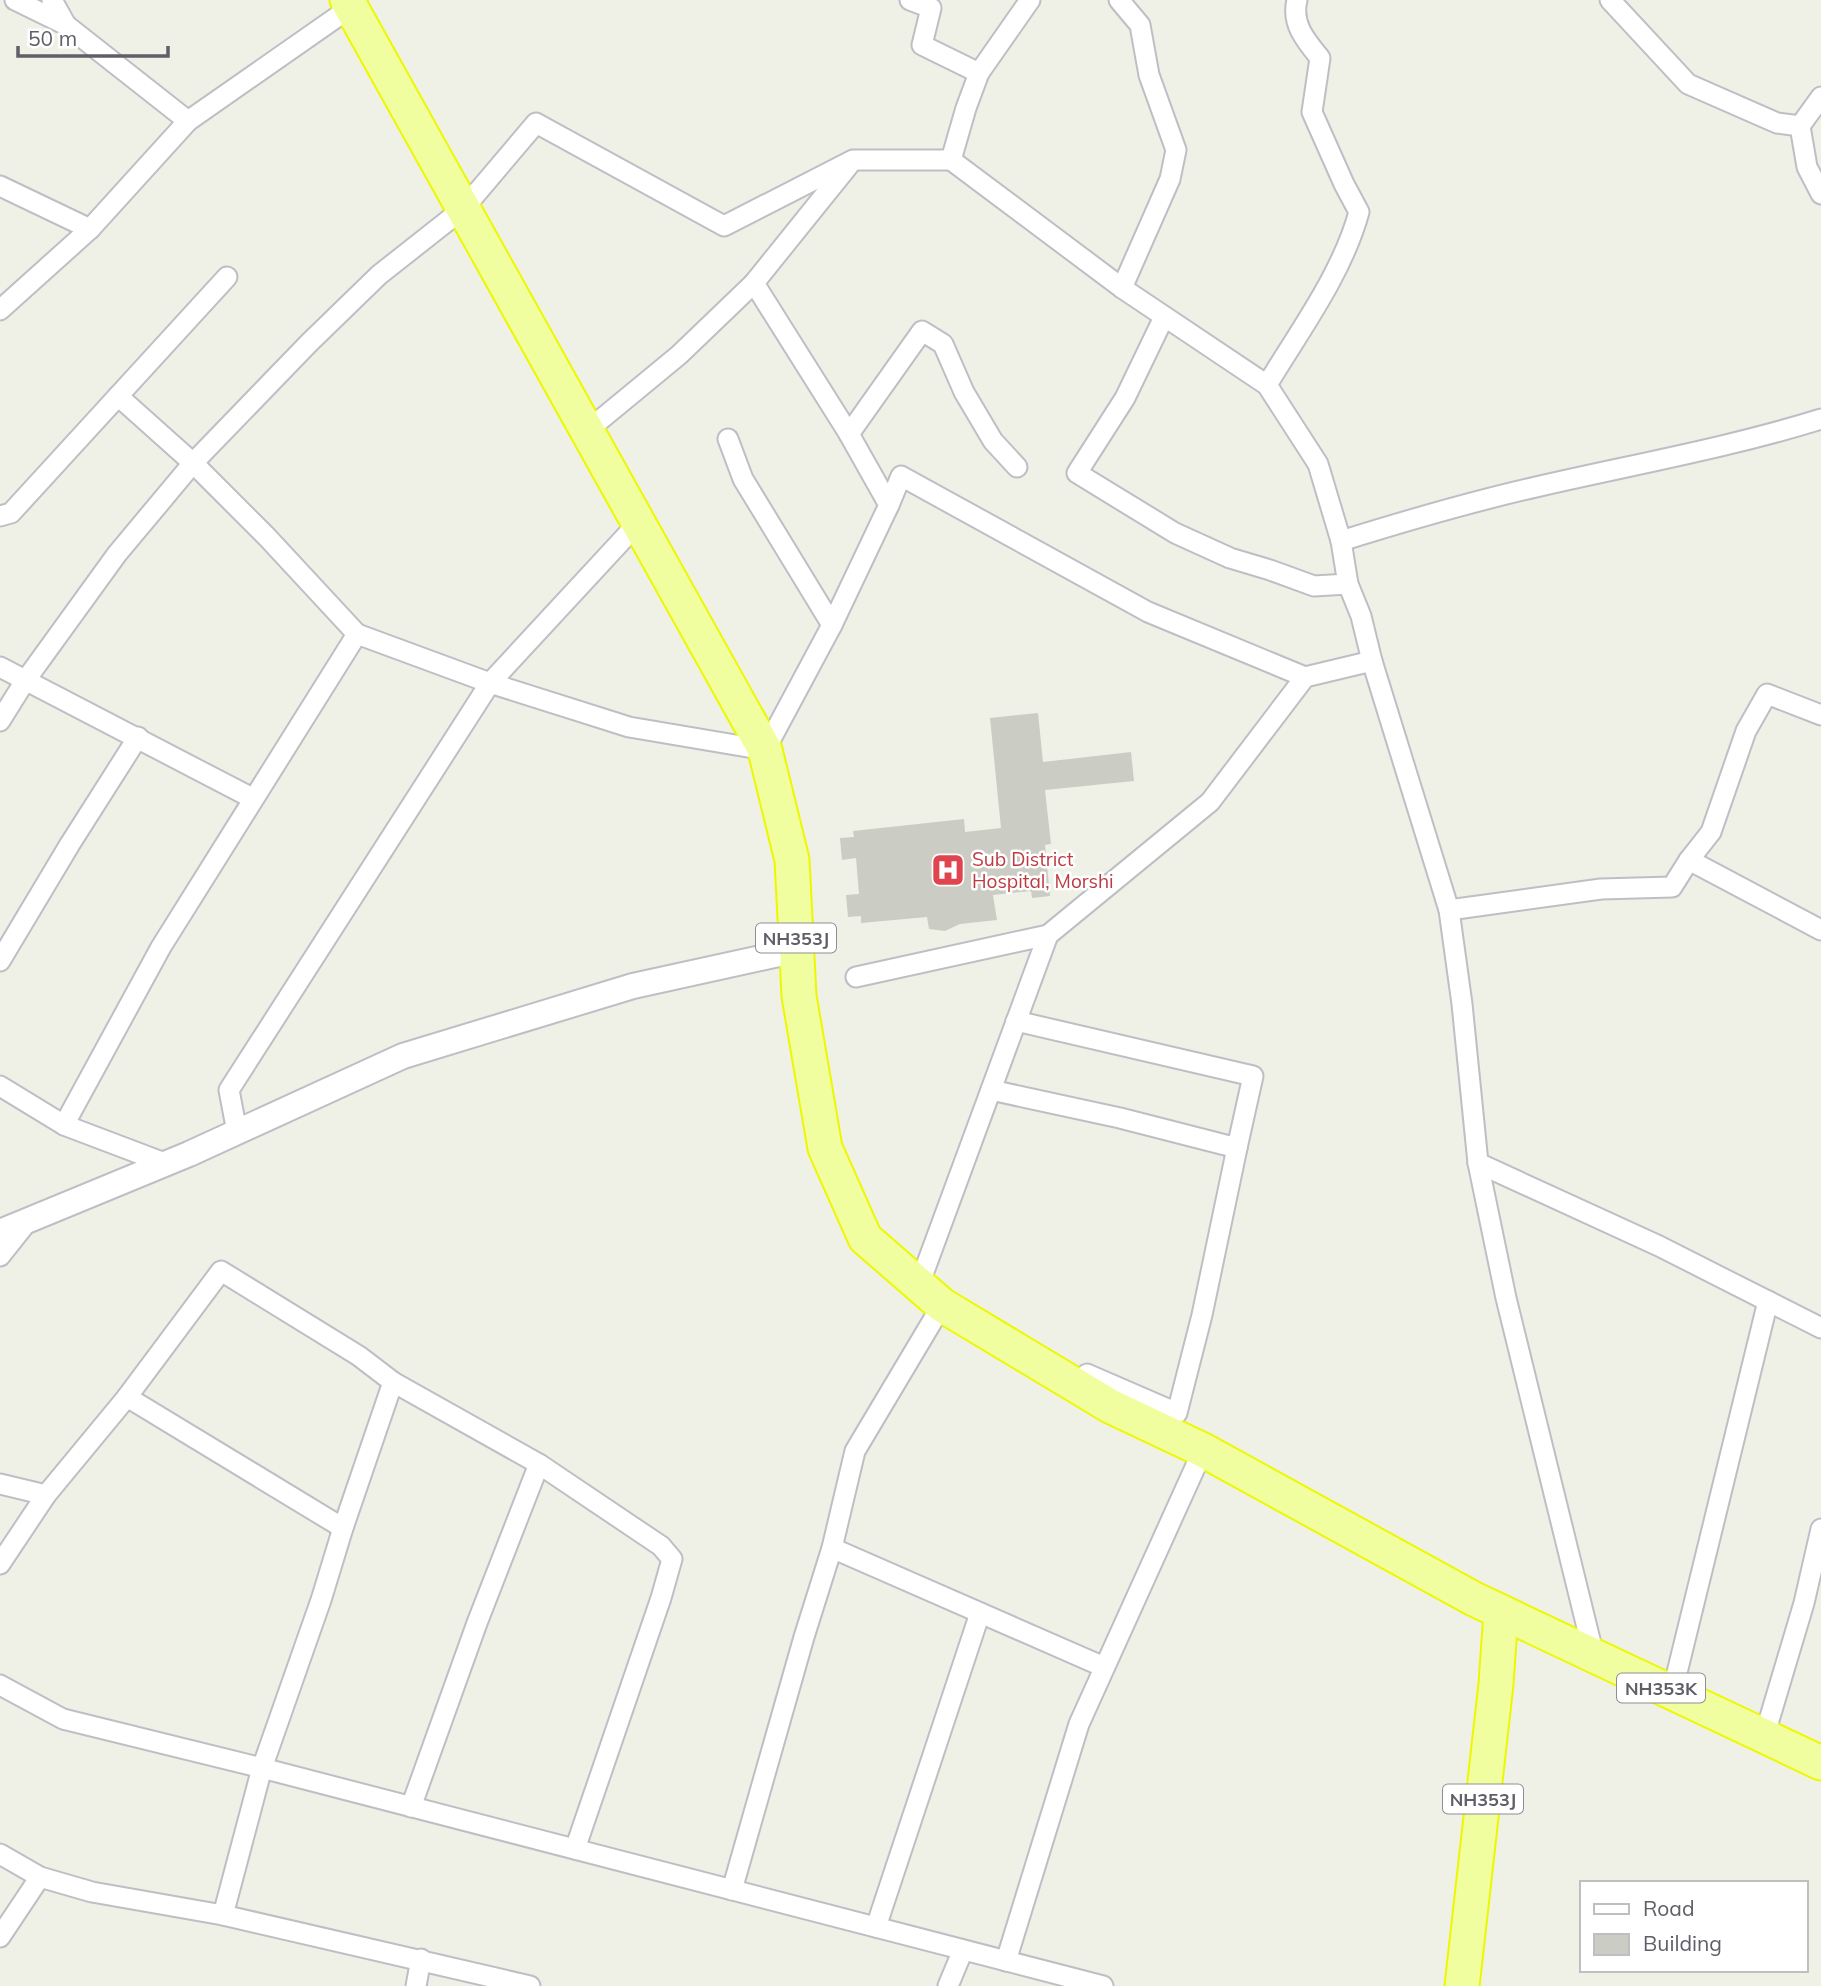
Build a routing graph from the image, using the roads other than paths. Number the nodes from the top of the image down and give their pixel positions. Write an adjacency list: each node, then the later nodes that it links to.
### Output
1 (15, 0): 9 (street)
2 (52, 0): 9 (street)
3 (910, 0): 10 (street)
4 (1030, 0): 10 (street)
5 (1119, 0): 22 (street)
6 (1297, 0): 25 (street)
7 (1610, 0): 13 (street)
8 (353, 2): 12 (street); 18 (highway, NH353J)
9 (66, 25): 12 (street)
10 (979, 73): 15 (street)
11 (1821, 97): 13 (street)
12 (188, 121): 19 (street)
13 (1800, 125): 17 (street)
14 (853, 160): 15 (street); 18 (street); 21 (street)
15 (951, 160): 22 (street)
16 (0, 186): 19 (street)
17 (1821, 194)
18 (464, 208): 28 (highway, NH353J); 31 (street)
19 (90, 229): 23 (street)
20 (227, 277): 26 (street)
21 (754, 283): 28 (street); 29 (street)
22 (1122, 288): 24 (street)
23 (0, 310)
24 (1164, 317): 25 (street); 37 (street)
25 (1266, 385): 36 (street)
26 (118, 396): 31 (street); 34 (street)
27 (1821, 419): 36 (street)
28 (588, 430): 35 (highway, NH353J)
29 (849, 434): 32 (street); 33 (street)
30 (728, 439): 38 (street)
31 (193, 463): 39 (street); 43 (street)
32 (1017, 467)
33 (889, 505): 38 (street); 42 (street)
34 (0, 516)
35 (639, 522): 44 (street); 48 (highway, NH353J)
36 (1340, 541): 37 (street)
37 (1348, 584): 40 (street)
38 (832, 625): 48 (street)
39 (357, 634): 44 (street); 49 (street)
40 (1371, 661): 42 (street); 51 (street)
41 (0, 667): 43 (street)
42 (1305, 677): 53 (street)
43 (25, 681): 46 (street); 47 (street)
44 (490, 683): 48 (street); 61 (street)
45 (1821, 715): 50 (street)
46 (0, 721)
47 (138, 737): 49 (street); 55 (street)
48 (765, 750): 54 (highway, NH353J)
49 (253, 798): 60 (street)
50 (1689, 860): 51 (street); 52 (street)
51 (1449, 910): 63 (street)
52 (1821, 930)
53 (1048, 935): 56 (street); 57 (street)
54 (797, 950): 61 (street); 68 (highway, NH353J)
55 (0, 961)
56 (856, 977)
57 (1016, 1021): 59 (street); 62 (street)
58 (0, 1086): 60 (street)
59 (991, 1090): 62 (street); 68 (street)
60 (64, 1125): 64 (street)
61 (237, 1132): 64 (street)
62 (1237, 1148): 72 (street)
63 (1478, 1163): 69 (street); 84 (street)
64 (167, 1164): 65 (street)
65 (27, 1221): 66 (street); 67 (street)
66 (0, 1232)
67 (0, 1256)
68 (930, 1295): 72 (highway, NH353J); 80 (street)
69 (1768, 1301): 70 (street); 87 (street)
70 (1821, 1328)
71 (393, 1382): 73 (street); 75 (street); 78 (street)
72 (1078, 1387): 74 (highway, NH353J)
73 (127, 1396): 77 (street); 78 (street)
74 (1203, 1450): 82 (highway, NH353J); 85 (street)
75 (539, 1464): 91 (street); 92 (street)
76 (0, 1484): 77 (street)
77 (46, 1495): 81 (street)
78 (343, 1528): 90 (street)
79 (1821, 1529): 88 (street)
80 (832, 1548): 83 (street); 95 (street)
81 (0, 1564)
82 (1501, 1612): 84 (highway, NH353K); 106 (highway, NH353J)
83 (980, 1613): 85 (street); 97 (street)
84 (1594, 1656): 87 (highway, NH353K)
85 (1104, 1667): 101 (street)
86 (0, 1685): 90 (street)
87 (1672, 1693): 88 (highway, NH353K)
88 (1764, 1737): 89 (highway, NH353K)
89 (1821, 1763)
90 (261, 1768): 91 (street); 96 (street)
91 (411, 1807): 92 (street)
92 (575, 1849): 95 (street)
93 (0, 1854): 94 (street)
94 (40, 1877): 96 (street); 98 (street)
95 (732, 1890): 97 (street)
96 (223, 1915): 100 (street)
97 (876, 1927): 99 (street)
98 (0, 1937)
99 (963, 1950): 101 (street); 104 (street)
100 (421, 1959): 102 (street); 103 (street)
101 (1006, 1961): 105 (street)
102 (416, 1986)
103 (530, 1986)
104 (948, 1986)
105 (1103, 1986)
106 (1462, 1986)

